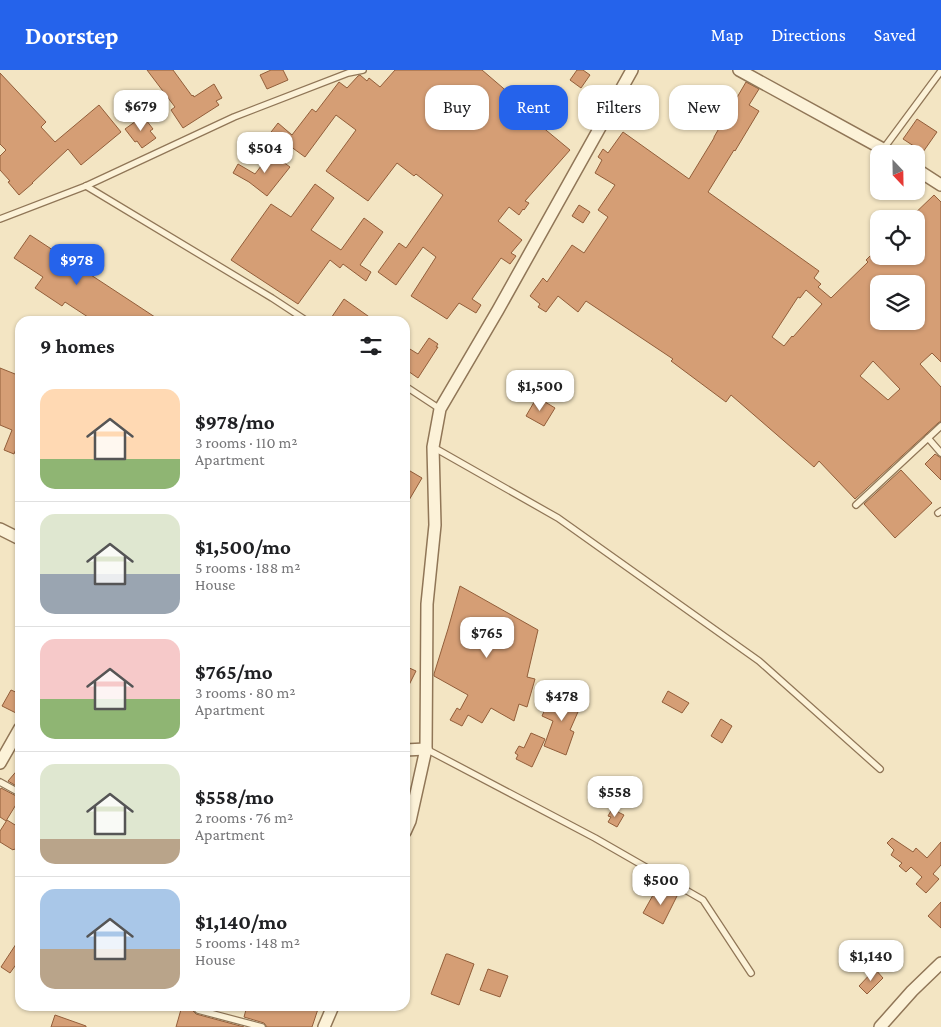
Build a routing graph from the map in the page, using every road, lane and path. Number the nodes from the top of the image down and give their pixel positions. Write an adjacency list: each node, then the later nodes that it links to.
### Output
1 (363, 70): 9 (lane)
2 (632, 70): 13 (street)
3 (739, 70): 5 (street)
4 (941, 71): 6 (lane)
5 (877, 145)
6 (892, 145)
7 (925, 175): 8 (street)
8 (941, 185)
9 (86, 186): 10 (lane); 11 (lane)
10 (0, 219)
11 (299, 316)
12 (410, 389): 13 (lane)
13 (440, 410): 16 (street)
14 (941, 426): 15 (lane)
15 (928, 438): 17 (lane); 18 (lane)
16 (433, 447): 22 (street); 25 (lane)
17 (941, 453)
18 (856, 505)
19 (0, 529): 20 (street)
20 (15, 536)
21 (15, 737): 24 (street)
22 (426, 749): 23 (street); 28 (street); 30 (lane)
23 (410, 750)
24 (0, 763)
25 (880, 769)
26 (0, 782): 27 (lane)
27 (15, 790)
28 (410, 821)
29 (941, 962): 35 (street)
30 (751, 973)
31 (202, 1011): 33 (lane)
32 (331, 1011): 34 (street)
33 (262, 1027)
34 (324, 1027)
35 (880, 1027)

